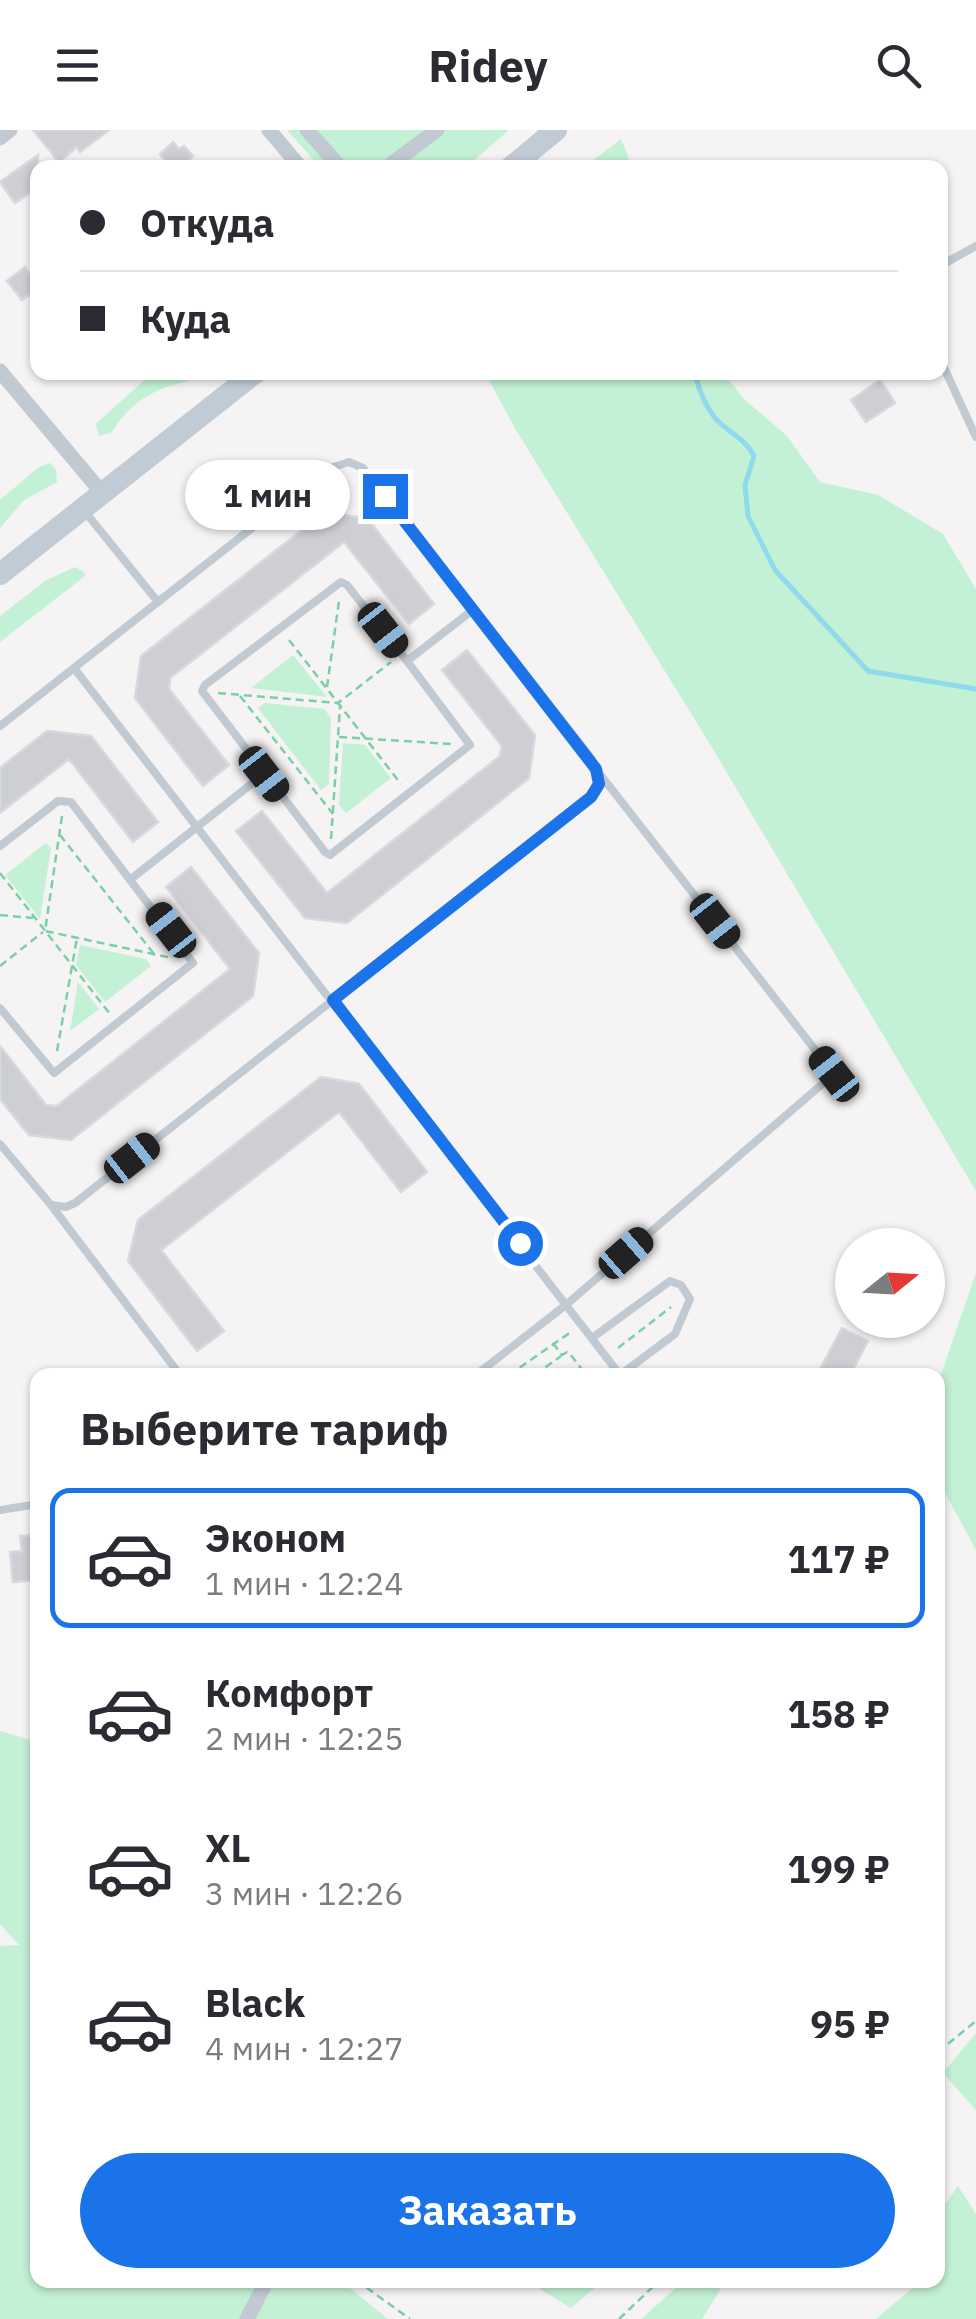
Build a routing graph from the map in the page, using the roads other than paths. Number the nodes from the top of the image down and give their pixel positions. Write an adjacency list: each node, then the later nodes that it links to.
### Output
1 (10, 130): 6 (street)
2 (269, 130): 7 (street)
3 (307, 130): 8 (street)
4 (437, 130): 9 (street)
5 (556, 130): 10 (main road)
6 (0, 138)
7 (294, 160)
8 (334, 160)
9 (397, 160)
10 (520, 160)
11 (976, 246): 12 (lane)
12 (948, 262)
13 (0, 371): 17 (street)
14 (948, 376): 16 (lane)
15 (246, 380): 17 (main road)
16 (976, 437)
17 (103, 494): 18 (main road)
18 (84, 509): 19 (main road); 20 (lane)
19 (0, 574)
20 (158, 602): 21 (lane); 23 (lane)
21 (474, 609): 22 (lane); 25 (lane)
22 (404, 658): 26 (lane); 26 (lane)
23 (74, 668): 24 (lane); 27 (lane)
24 (0, 726)
25 (596, 769): 30 (lane); 34 (lane)
26 (264, 774): 27 (lane)
27 (198, 826): 29 (lane); 30 (lane)
28 (0, 846): 29 (lane)
29 (130, 879): 31 (lane)
30 (333, 1000): 33 (lane); 34 (lane)
31 (0, 1008)
32 (0, 1144): 33 (lane)
33 (51, 1205): 36 (lane)
34 (567, 1304): 35 (lane); 37 (lane)
35 (592, 1338): 38 (lane); 39 (lane)
36 (175, 1368)
37 (485, 1368)
38 (615, 1368)
39 (629, 1368)
40 (30, 1505): 41 (lane)
41 (0, 1510)
42 (264, 2288): 43 (street)
43 (247, 2319)

